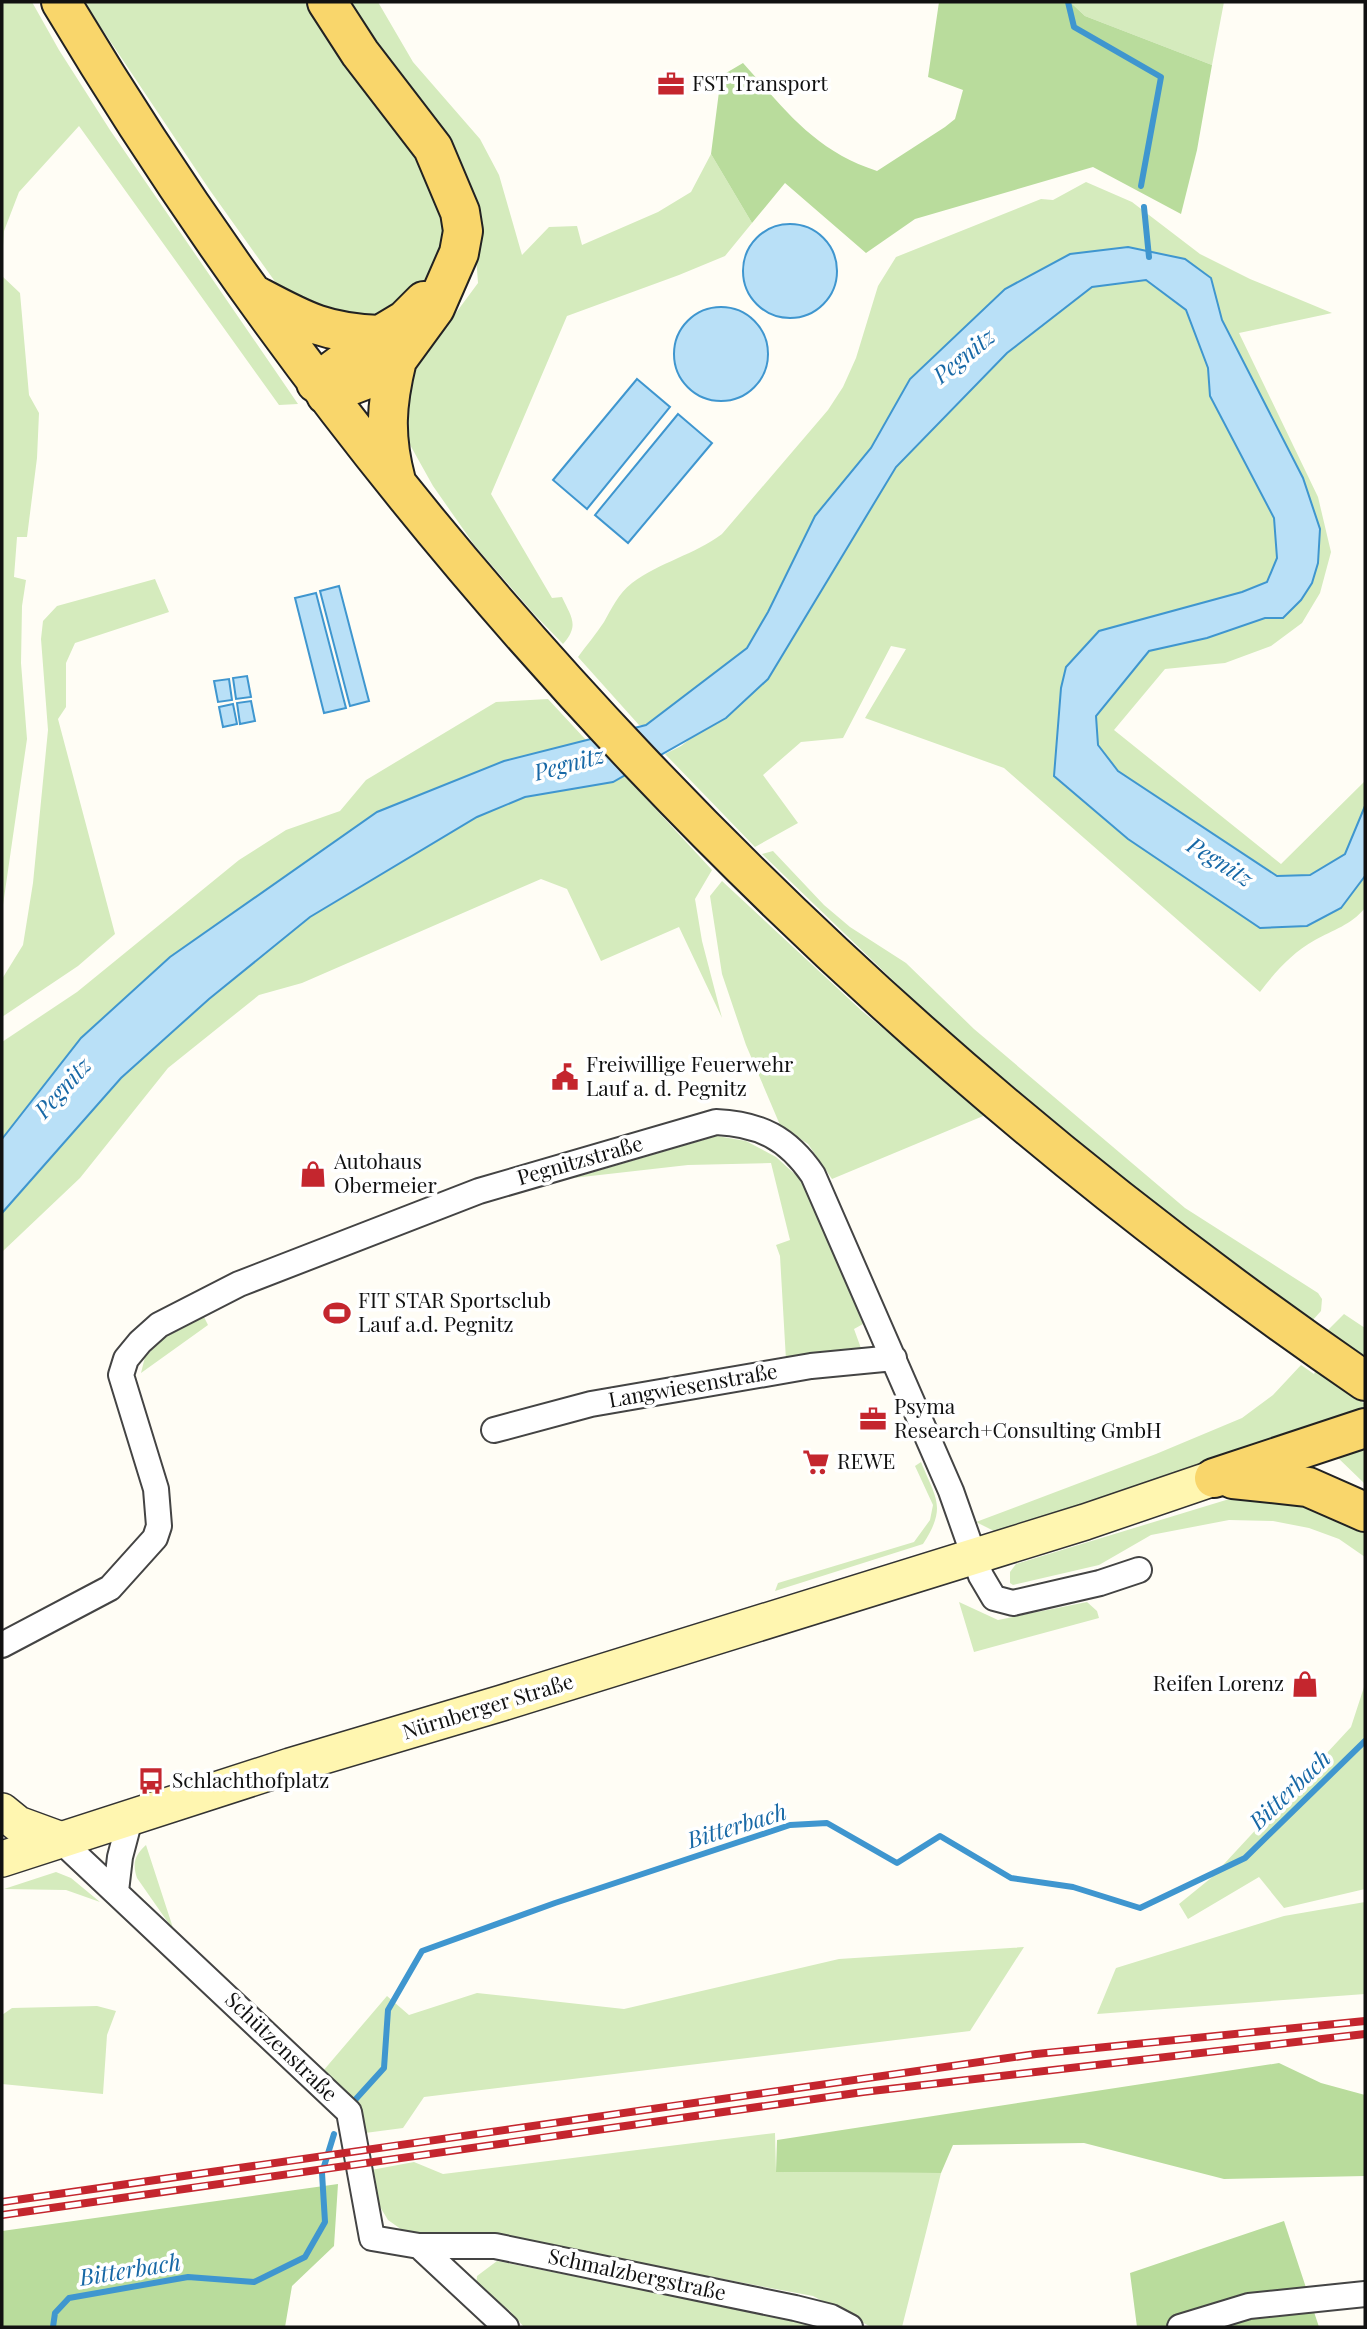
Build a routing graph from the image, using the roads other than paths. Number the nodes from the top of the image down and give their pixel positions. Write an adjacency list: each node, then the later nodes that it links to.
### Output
1 (61, 2): 3 (main road)
2 (327, 2): 4 (main road)
3 (250, 292): 4 (main road); 5 (main road)
4 (388, 347): 5 (main road); 6 (main road)
5 (321, 389): 6 (main road)
6 (398, 487): 8 (main road)
7 (894, 1358): 10 (street, Langwiesenstraße); 15 (street, Pegnitzstraße); 17 (street, Pegnitzstraße)
8 (1365, 1381)
9 (1365, 1428): 11 (main road)
10 (495, 1430)
11 (1319, 1443): 12 (main road); 13 (main road)
12 (1214, 1478): 14 (main road); 15 (main road, Nürnberger Straße)
13 (1365, 1496)
14 (1365, 1512)
15 (974, 1556): 16 (street); 19 (main road, Nürnberger Straße)
16 (1139, 1570)
17 (2, 1645)
18 (2, 1811): 20 (main road)
19 (130, 1819): 20 (main road, Nürnberger Straße); 22 (street)
20 (59, 1839): 21 (main road, Nürnberger Straße); 22 (street, Schützenstraße)
21 (2, 1859)
22 (116, 1891): 23 (street, Schützenstraße)
23 (419, 2246): 25 (street); 26 (street, Schmalzbergstraße)
24 (1365, 2294): 27 (street)
25 (506, 2327)
26 (850, 2327)
27 (1180, 2327)

